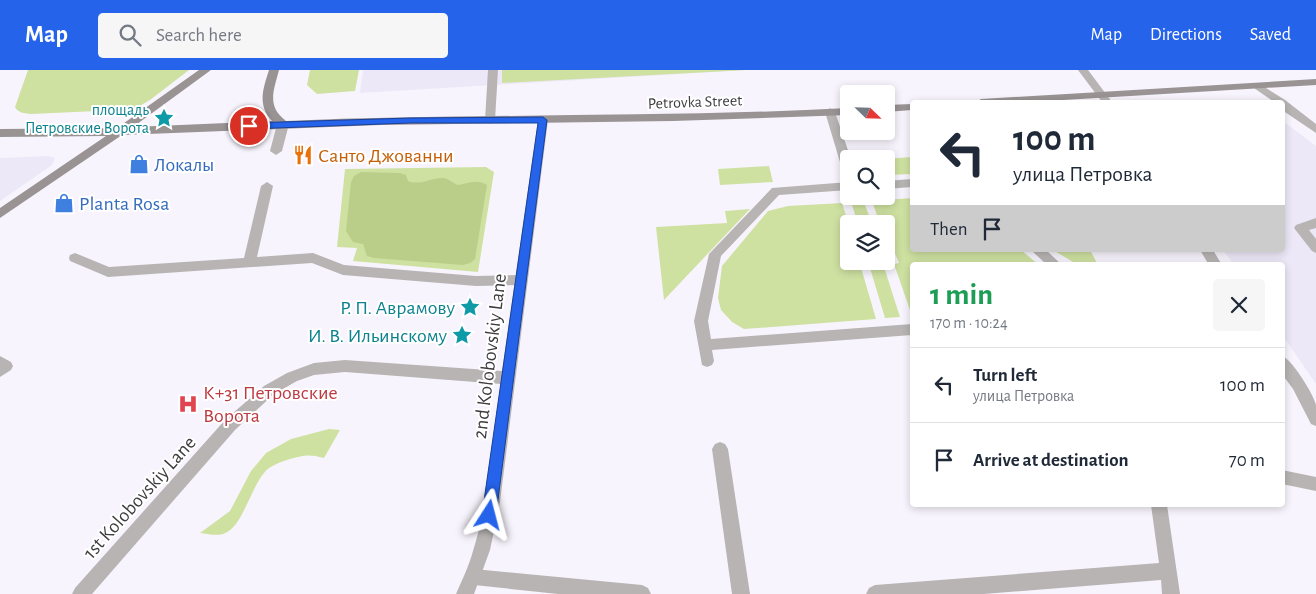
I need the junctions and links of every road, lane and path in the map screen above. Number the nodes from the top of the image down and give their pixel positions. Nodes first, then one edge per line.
1 (206, 70) edge
2 (274, 70) edge
3 (493, 70) edge
4 (1084, 70) edge
5 (1316, 82) edge
6 (1258, 86) junction
7 (1105, 98) edge
8 (1043, 100) edge
9 (1278, 100) edge
10 (1285, 105) edge
11 (910, 107) edge
12 (895, 108) edge
13 (840, 111) edge
14 (830, 112) junction
15 (490, 120) junction
16 (543, 120) junction
17 (283, 124) junction
18 (1316, 129) edge
19 (122, 130) junction
20 (0, 133) edge
21 (276, 150) dead end
22 (842, 150) edge
23 (910, 183) edge
24 (895, 184) edge
25 (267, 186) dead end
26 (840, 187) edge
27 (0, 214) edge
28 (1316, 223) edge
29 (1316, 248) edge
30 (1040, 252) edge
31 (75, 258) dead end
32 (250, 262) junction
33 (1052, 262) edge
34 (520, 280) junction
35 (910, 330) edge
36 (704, 345) junction
37 (707, 361) dead end
38 (0, 362) edge
39 (1285, 366) edge
40 (0, 371) edge
41 (508, 378) junction
42 (1316, 418) edge
43 (720, 449) dead end
44 (1285, 478) edge
45 (1316, 484) edge
46 (1159, 507) edge
47 (1168, 571) junction
48 (474, 577) junction
49 (81, 594) edge
50 (465, 594) edge
51 (642, 594) edge
52 (741, 594) edge
53 (875, 594) edge
54 (1171, 594) edge

1 - 19 main road
2 - 17 main road
3 - 15 street
4 - 7 street
5 - 6 main road
6 - 7 main road
6 - 9 street
7 - 8 main road
10 - 18 street
11 - 12 main road
13 - 14 main road, Petrovka Street
14 - 16 main road, Petrovka Street
14 - 22 street
15 - 16 main road, Petrovka Street
15 - 17 main road, Petrovka Street
16 - 34 street, 2nd Kolobovskiy Lane
17 - 19 main road, Petrovka Street
17 - 21 street
19 - 20 main road
19 - 27 main road
23 - 24 street
25 - 32 street
26 - 36 street
28 - 29 street
30 - 33 street
31 - 32 street
32 - 34 street
34 - 41 street, 2nd Kolobovskiy Lane
35 - 36 street
36 - 37 street
38 - 40 street
39 - 42 street
41 - 48 street, 2nd Kolobovskiy Lane
41 - 49 street, 1st Kolobovskiy Lane
43 - 52 street
44 - 45 street
46 - 47 street
47 - 53 street
47 - 54 street
48 - 50 street, 2nd Kolobovskiy Lane
48 - 51 street

